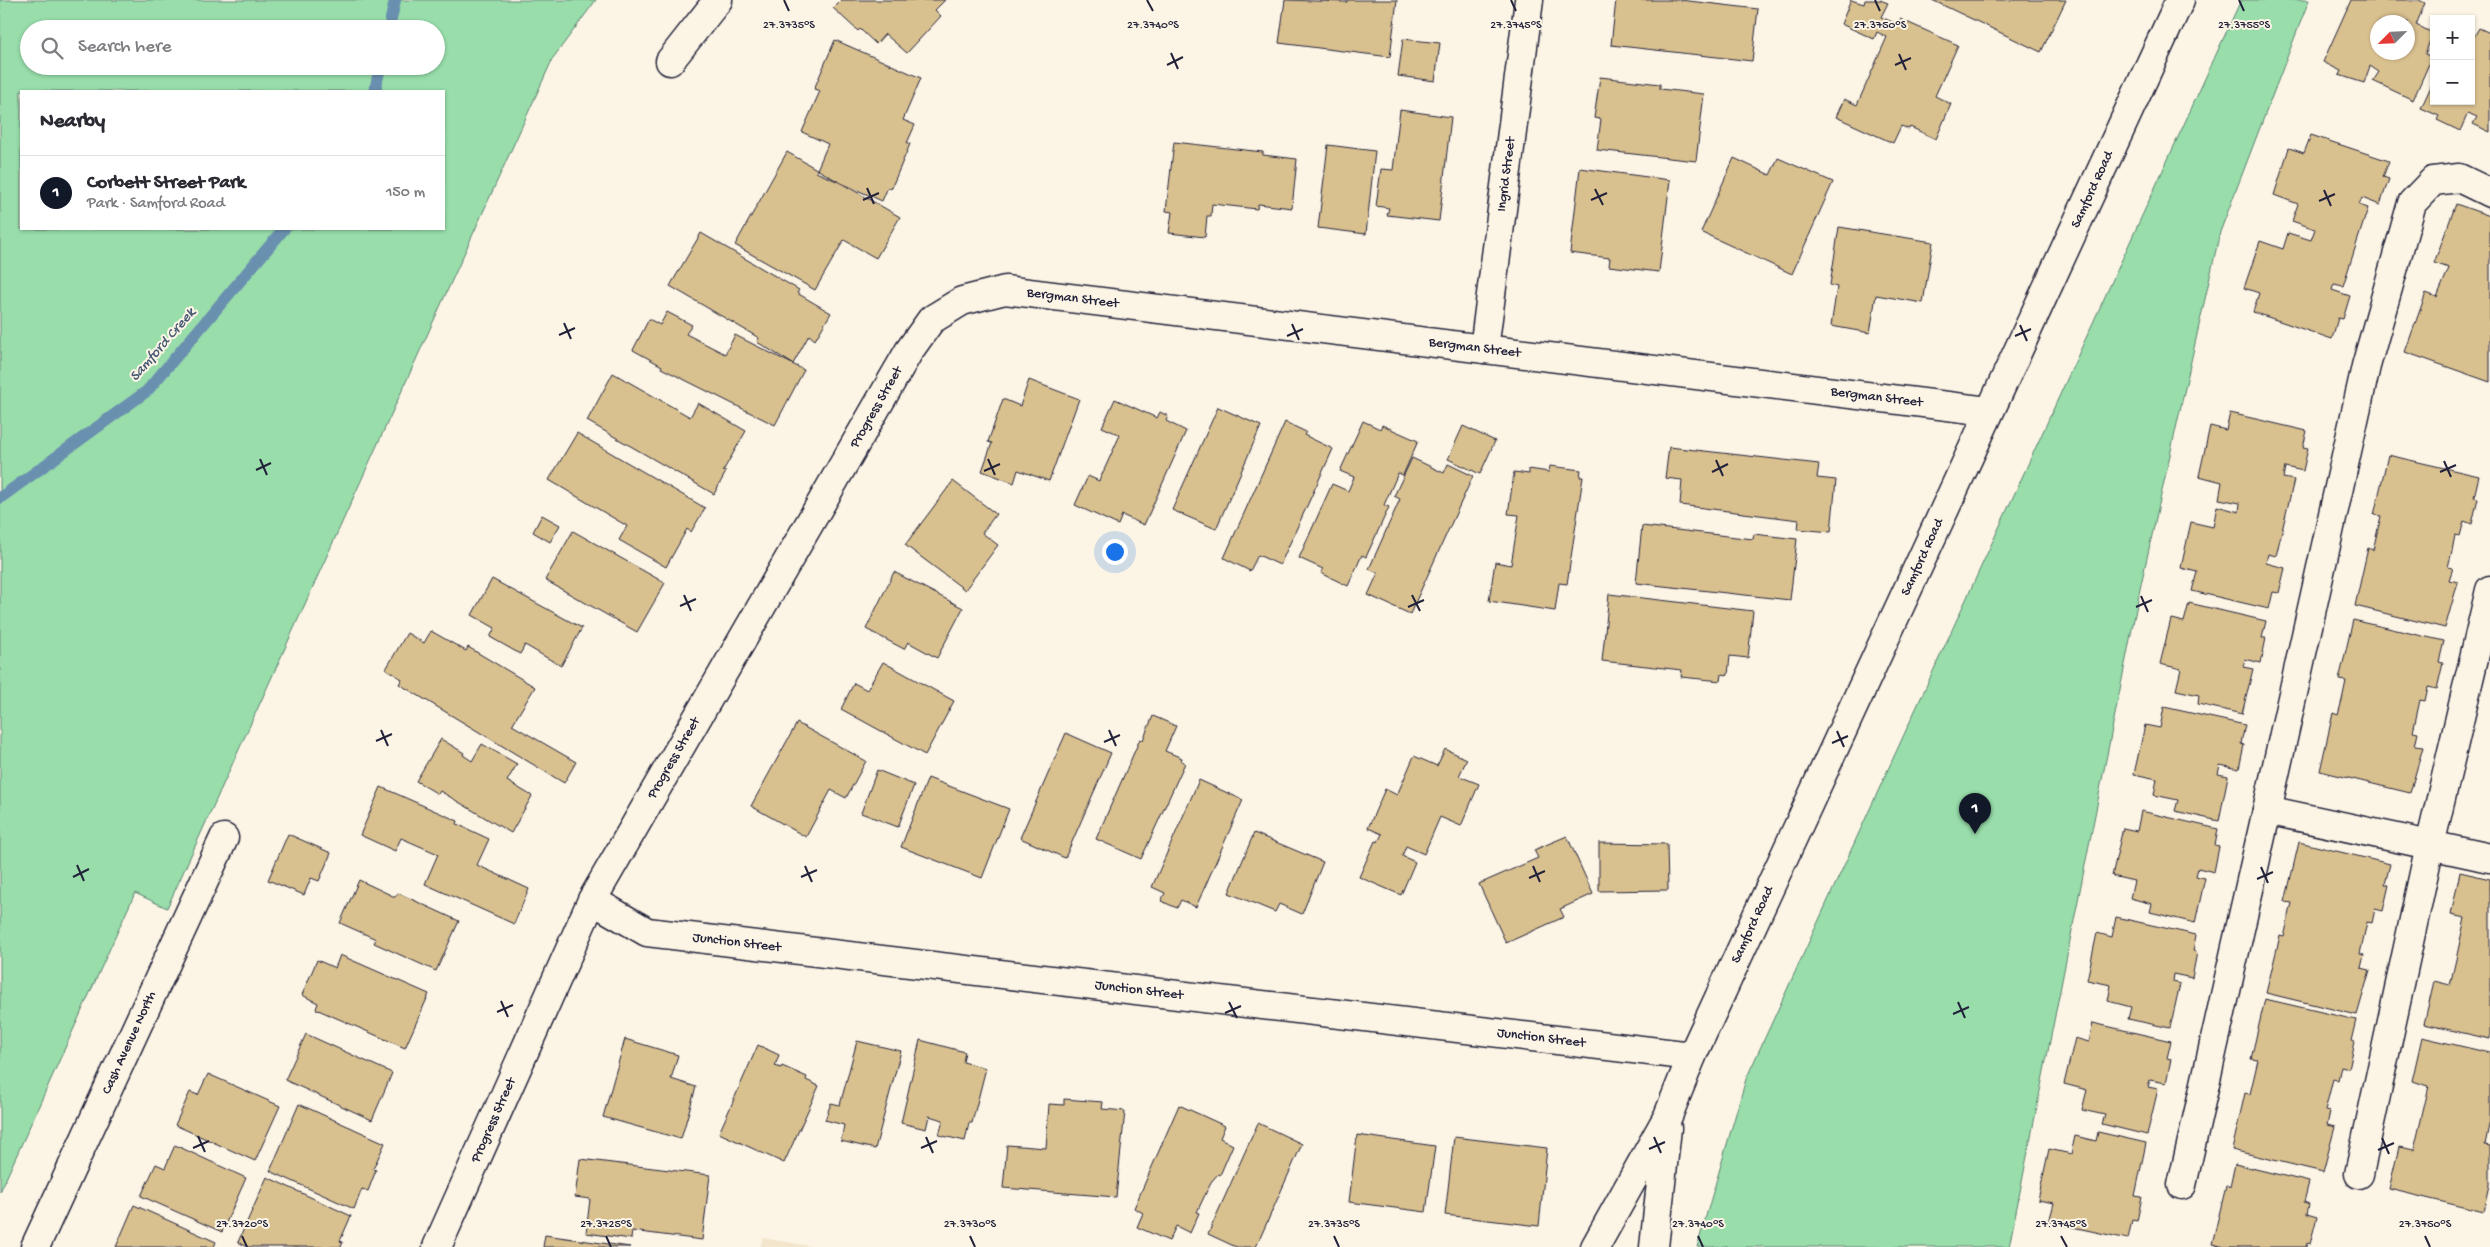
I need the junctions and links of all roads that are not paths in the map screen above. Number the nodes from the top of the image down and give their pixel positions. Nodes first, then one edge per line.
1 (718, 0) edge
2 (1529, 0) edge
3 (2180, 0) edge
4 (670, 61) dead end
5 (2490, 193) edge
6 (962, 301) joint
7 (1484, 349) junction
8 (1988, 411) junction
9 (2490, 590) edge
10 (2267, 810) junction
11 (224, 838) dead end
12 (2430, 845) junction
13 (2490, 858) edge
14 (592, 900) junction
15 (1692, 1056) junction
16 (1668, 1116) junction
17 (2358, 1174) dead end
18 (2182, 1185) dead end
19 (35, 1247) edge
20 (437, 1247) edge
21 (1595, 1247) edge
22 (1654, 1247) edge

1 - 4 street
2 - 7 street, Ingrid Street
3 - 8 street, Samford Road
5 - 10 street
6 - 7 street, Bergman Street
6 - 14 street, Progress Street
7 - 8 street, Bergman Street
8 - 15 street, Samford Road
9 - 12 street
10 - 12 street
10 - 18 street
11 - 19 street, Cash Avenue North
12 - 13 street
12 - 17 street
14 - 15 street, Junction Street
14 - 20 street, Progress Street
15 - 16 street, Samford Road
16 - 21 street, Samford Road
16 - 22 street, Samford Road

